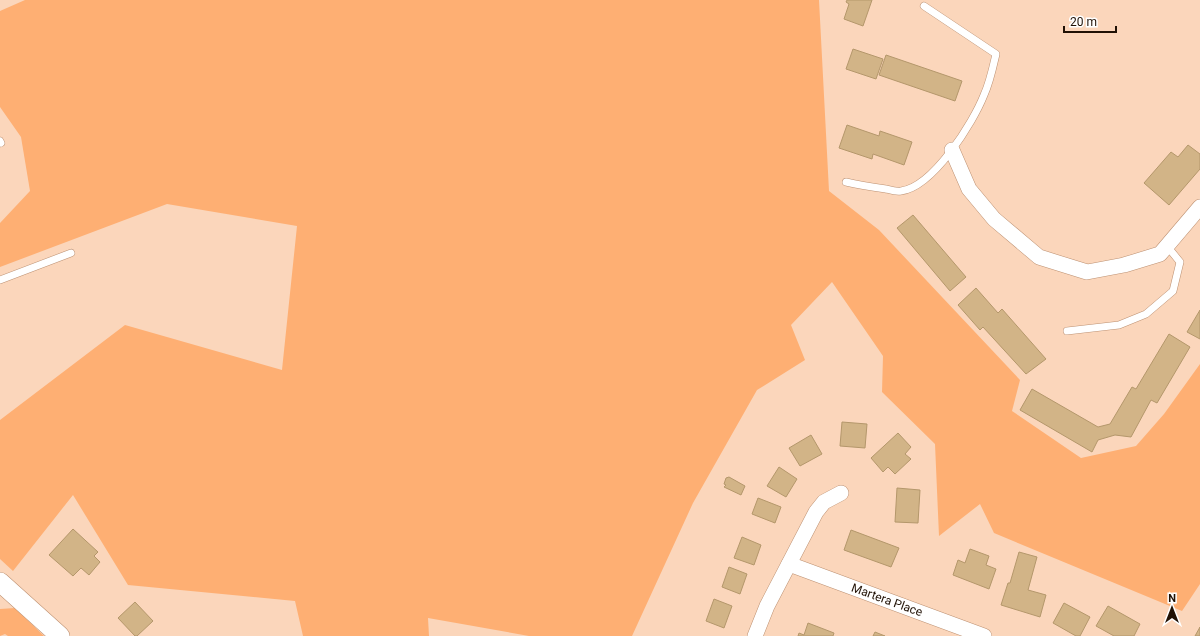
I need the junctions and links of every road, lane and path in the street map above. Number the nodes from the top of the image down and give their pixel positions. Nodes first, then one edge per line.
1 (924, 6) dead end
2 (952, 150) junction
3 (846, 182) dead end
4 (1200, 208) edge
5 (1167, 246) junction
6 (71, 253) dead end
7 (0, 280) edge
8 (1067, 331) dead end
9 (841, 493) dead end
10 (789, 564) junction
11 (0, 582) edge
12 (60, 636) edge
13 (755, 636) edge
14 (984, 636) edge

1 - 2 lane
2 - 3 lane
2 - 5 street
4 - 5 street
5 - 8 lane
6 - 7 lane
9 - 10 street
10 - 13 street
10 - 14 street, Martera Place
11 - 12 street

